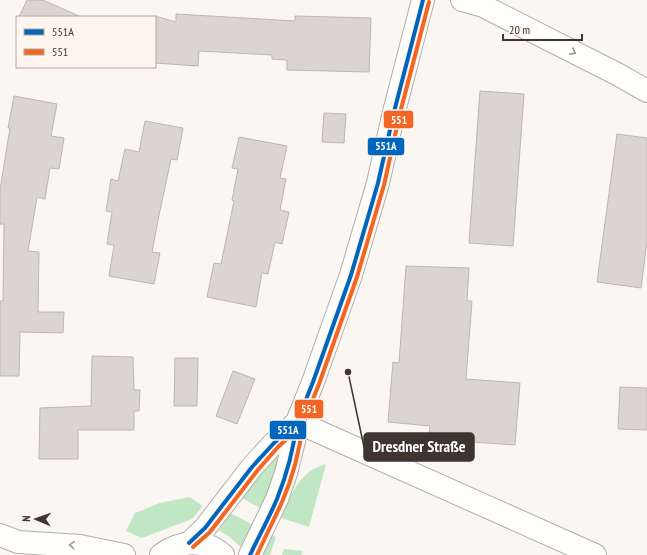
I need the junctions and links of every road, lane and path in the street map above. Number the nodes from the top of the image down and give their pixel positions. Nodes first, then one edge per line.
1 (422, 0) edge
2 (462, 0) edge
3 (647, 91) edge
4 (297, 422) junction
5 (9, 538) edge
6 (189, 543) junction
7 (36, 555) edge
8 (124, 555) edge
9 (160, 555) edge
10 (223, 555) edge
11 (250, 555) edge
12 (595, 555) edge

1 - 4 street
2 -> 3 street
4 - 6 street
4 - 11 street
4 - 12 street
5 - 7 street
8 -> 5 street
6 - 9 street
6 - 10 street

